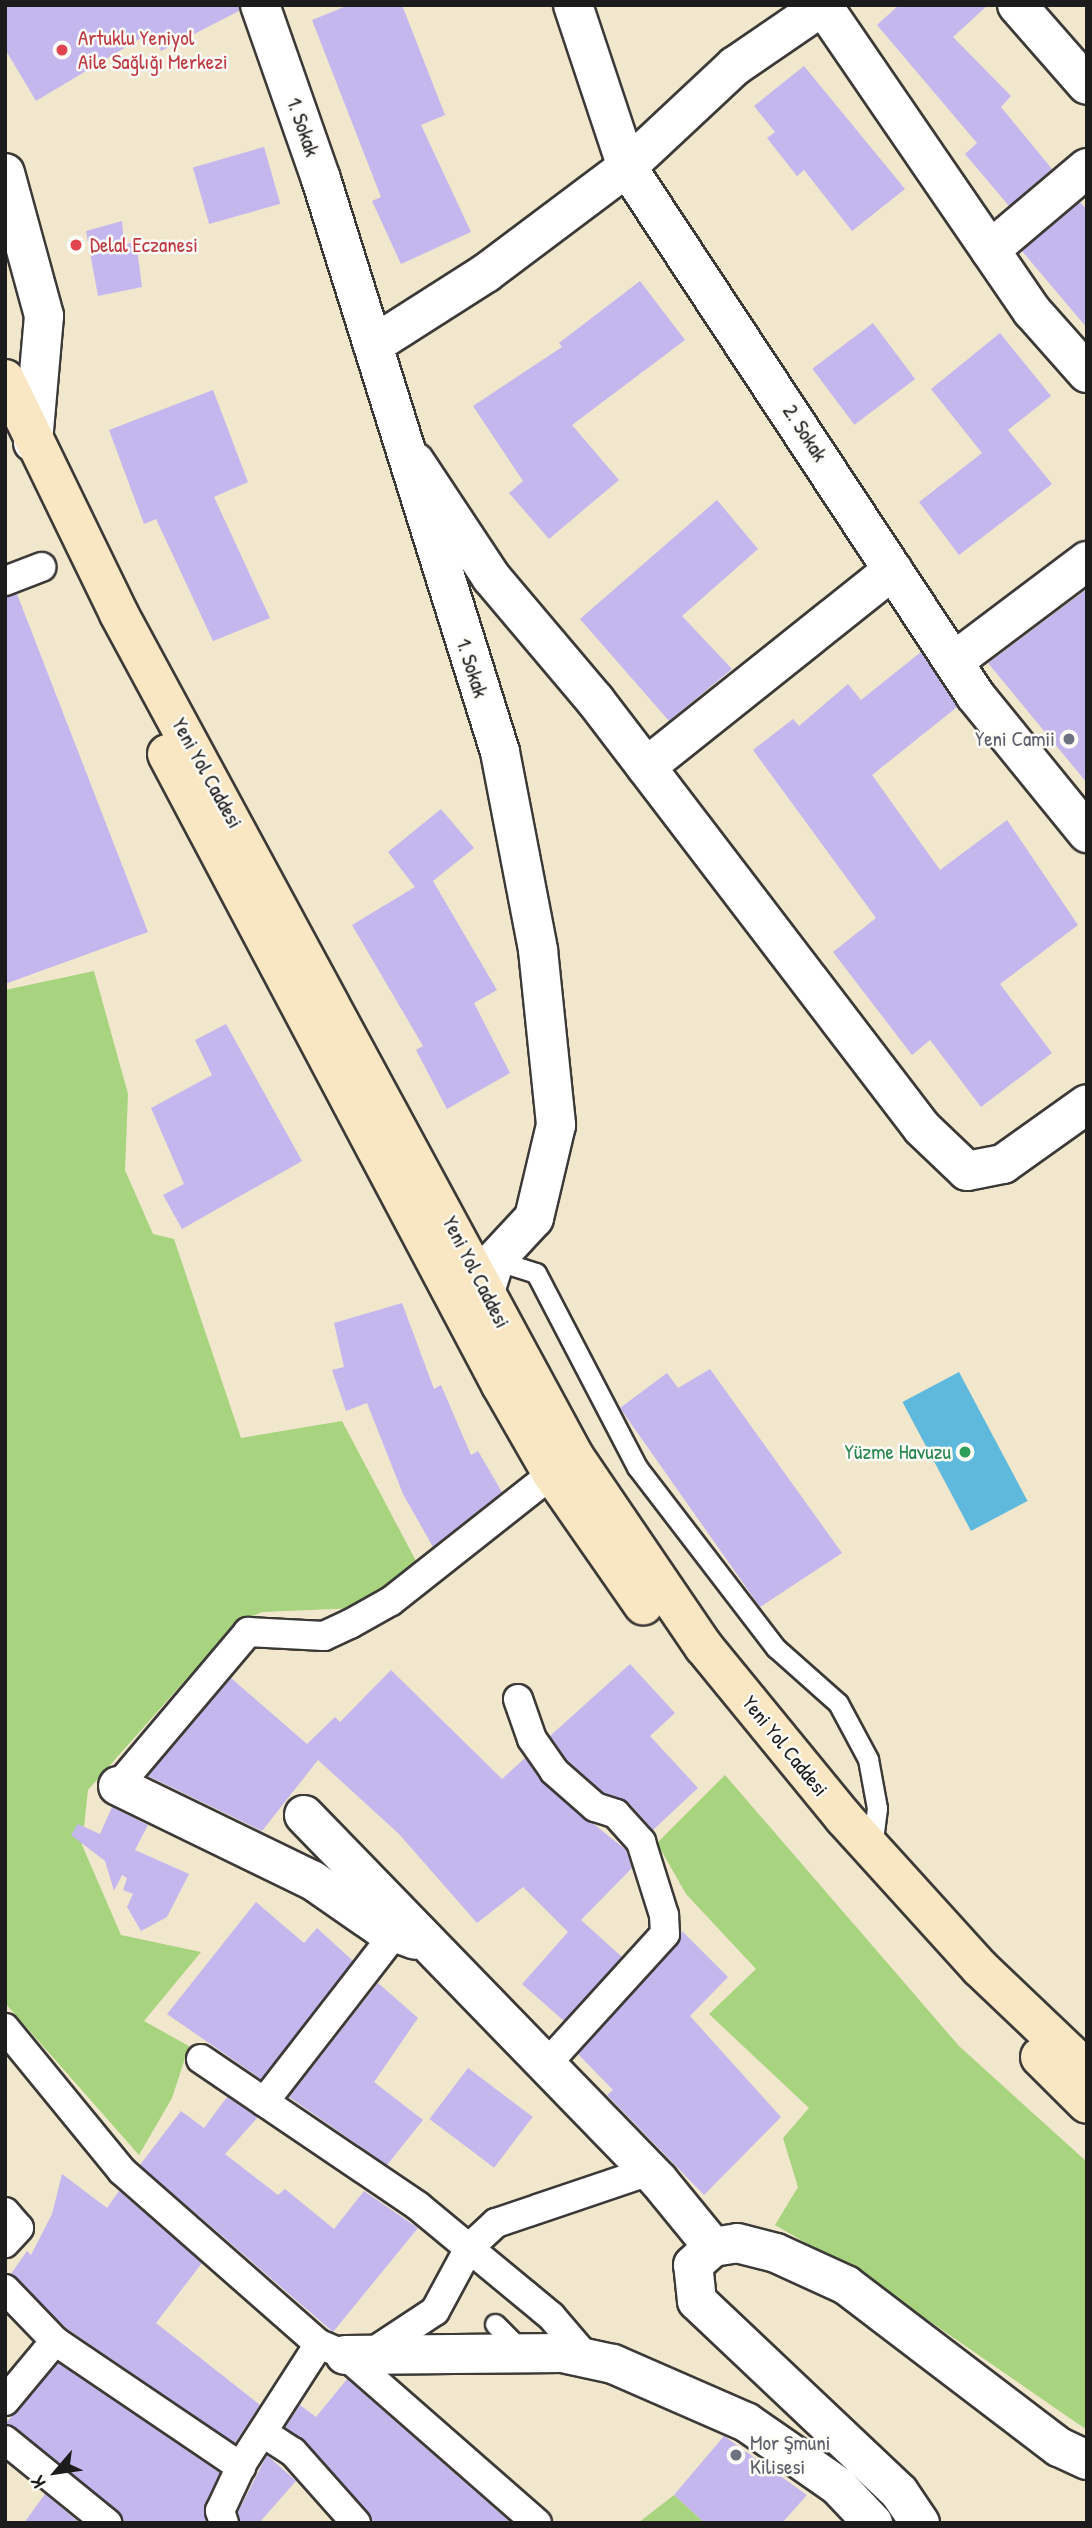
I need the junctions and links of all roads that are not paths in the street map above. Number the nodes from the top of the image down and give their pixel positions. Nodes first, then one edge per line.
1 (260, 5) edge
2 (573, 5) edge
3 (1017, 5) edge
4 (823, 6) edge
5 (1087, 85) edge
6 (627, 167) junction
7 (1087, 168) edge
8 (5, 173) edge
9 (990, 250) junction
10 (373, 345) junction
11 (1087, 373) edge
12 (5, 379) edge
13 (19, 438) edge
14 (404, 446) junction
15 (1087, 561) edge
16 (41, 567) dead end
17 (892, 570) junction
18 (5, 581) edge
19 (957, 659) junction
20 (646, 767) junction
21 (1087, 833) edge
22 (1087, 1104) edge
23 (489, 1273) junction
24 (475, 1333) junction
25 (552, 1474) junction
26 (518, 1699) dead end
27 (118, 1786) joint
28 (304, 1815) dead end
29 (872, 1849) junction
30 (412, 1939) junction
31 (5, 2028) edge
32 (201, 2059) dead end
33 (544, 2067) junction
34 (1087, 2070) edge
35 (264, 2102) junction
36 (1087, 2104) edge
37 (650, 2171) junction
38 (5, 2213) edge
39 (5, 2243) edge
40 (713, 2247) junction
41 (469, 2249) junction
42 (5, 2289) edge
43 (495, 2324) dead end
44 (55, 2341) junction
45 (344, 2351) junction
46 (524, 2354) junction
47 (587, 2358) junction
48 (5, 2401) edge
49 (265, 2434) junction
50 (5, 2440) edge
51 (1087, 2460) edge
52 (241, 2467) junction
53 (107, 2523) edge
54 (224, 2523) edge
55 (356, 2523) edge
56 (537, 2523) edge
57 (873, 2523) edge
58 (920, 2523) edge

1 - 10 street, 1. Sokak
2 - 6 street, 2. Sokak
3 - 5 street
4 - 6 street
4 - 9 street
6 - 10 street
6 - 17 street, 2. Sokak
7 - 9 street
8 - 13 street
9 - 11 street
10 - 14 street, 1. Sokak
12 - 13 main road, Yeni Yol Caddesi
13 - 23 main road, Yeni Yol Caddesi
13 - 24 main road, Yeni Yol Caddesi
14 - 20 street
14 - 23 street, 1. Sokak
15 - 19 street
16 - 18 street
17 - 19 street, 2. Sokak
17 - 20 street
19 - 21 street, 2. Sokak
20 - 22 street
23 - 24 street
23 - 29 main road, Yeni Yol Caddesi
23 - 29 lane
24 - 25 main road, Yeni Yol Caddesi
25 - 27 street
25 - 36 main road, Yeni Yol Caddesi
26 - 33 street
27 - 30 street
28 - 30 street
29 - 34 main road, Yeni Yol Caddesi
30 - 33 street
30 - 35 street
31 - 45 street
32 - 35 street
33 - 37 street
35 - 41 street
37 - 40 street
37 - 41 street
38 - 39 street
40 - 51 street
40 - 58 street
41 - 45 street
41 - 47 street
42 - 44 street
43 - 46 lane
44 - 48 street
44 - 52 street
45 - 46 street
45 - 49 street
45 - 56 street
46 - 47 street
47 - 57 street
49 - 52 street
49 - 55 street
50 - 53 street
52 - 54 street

